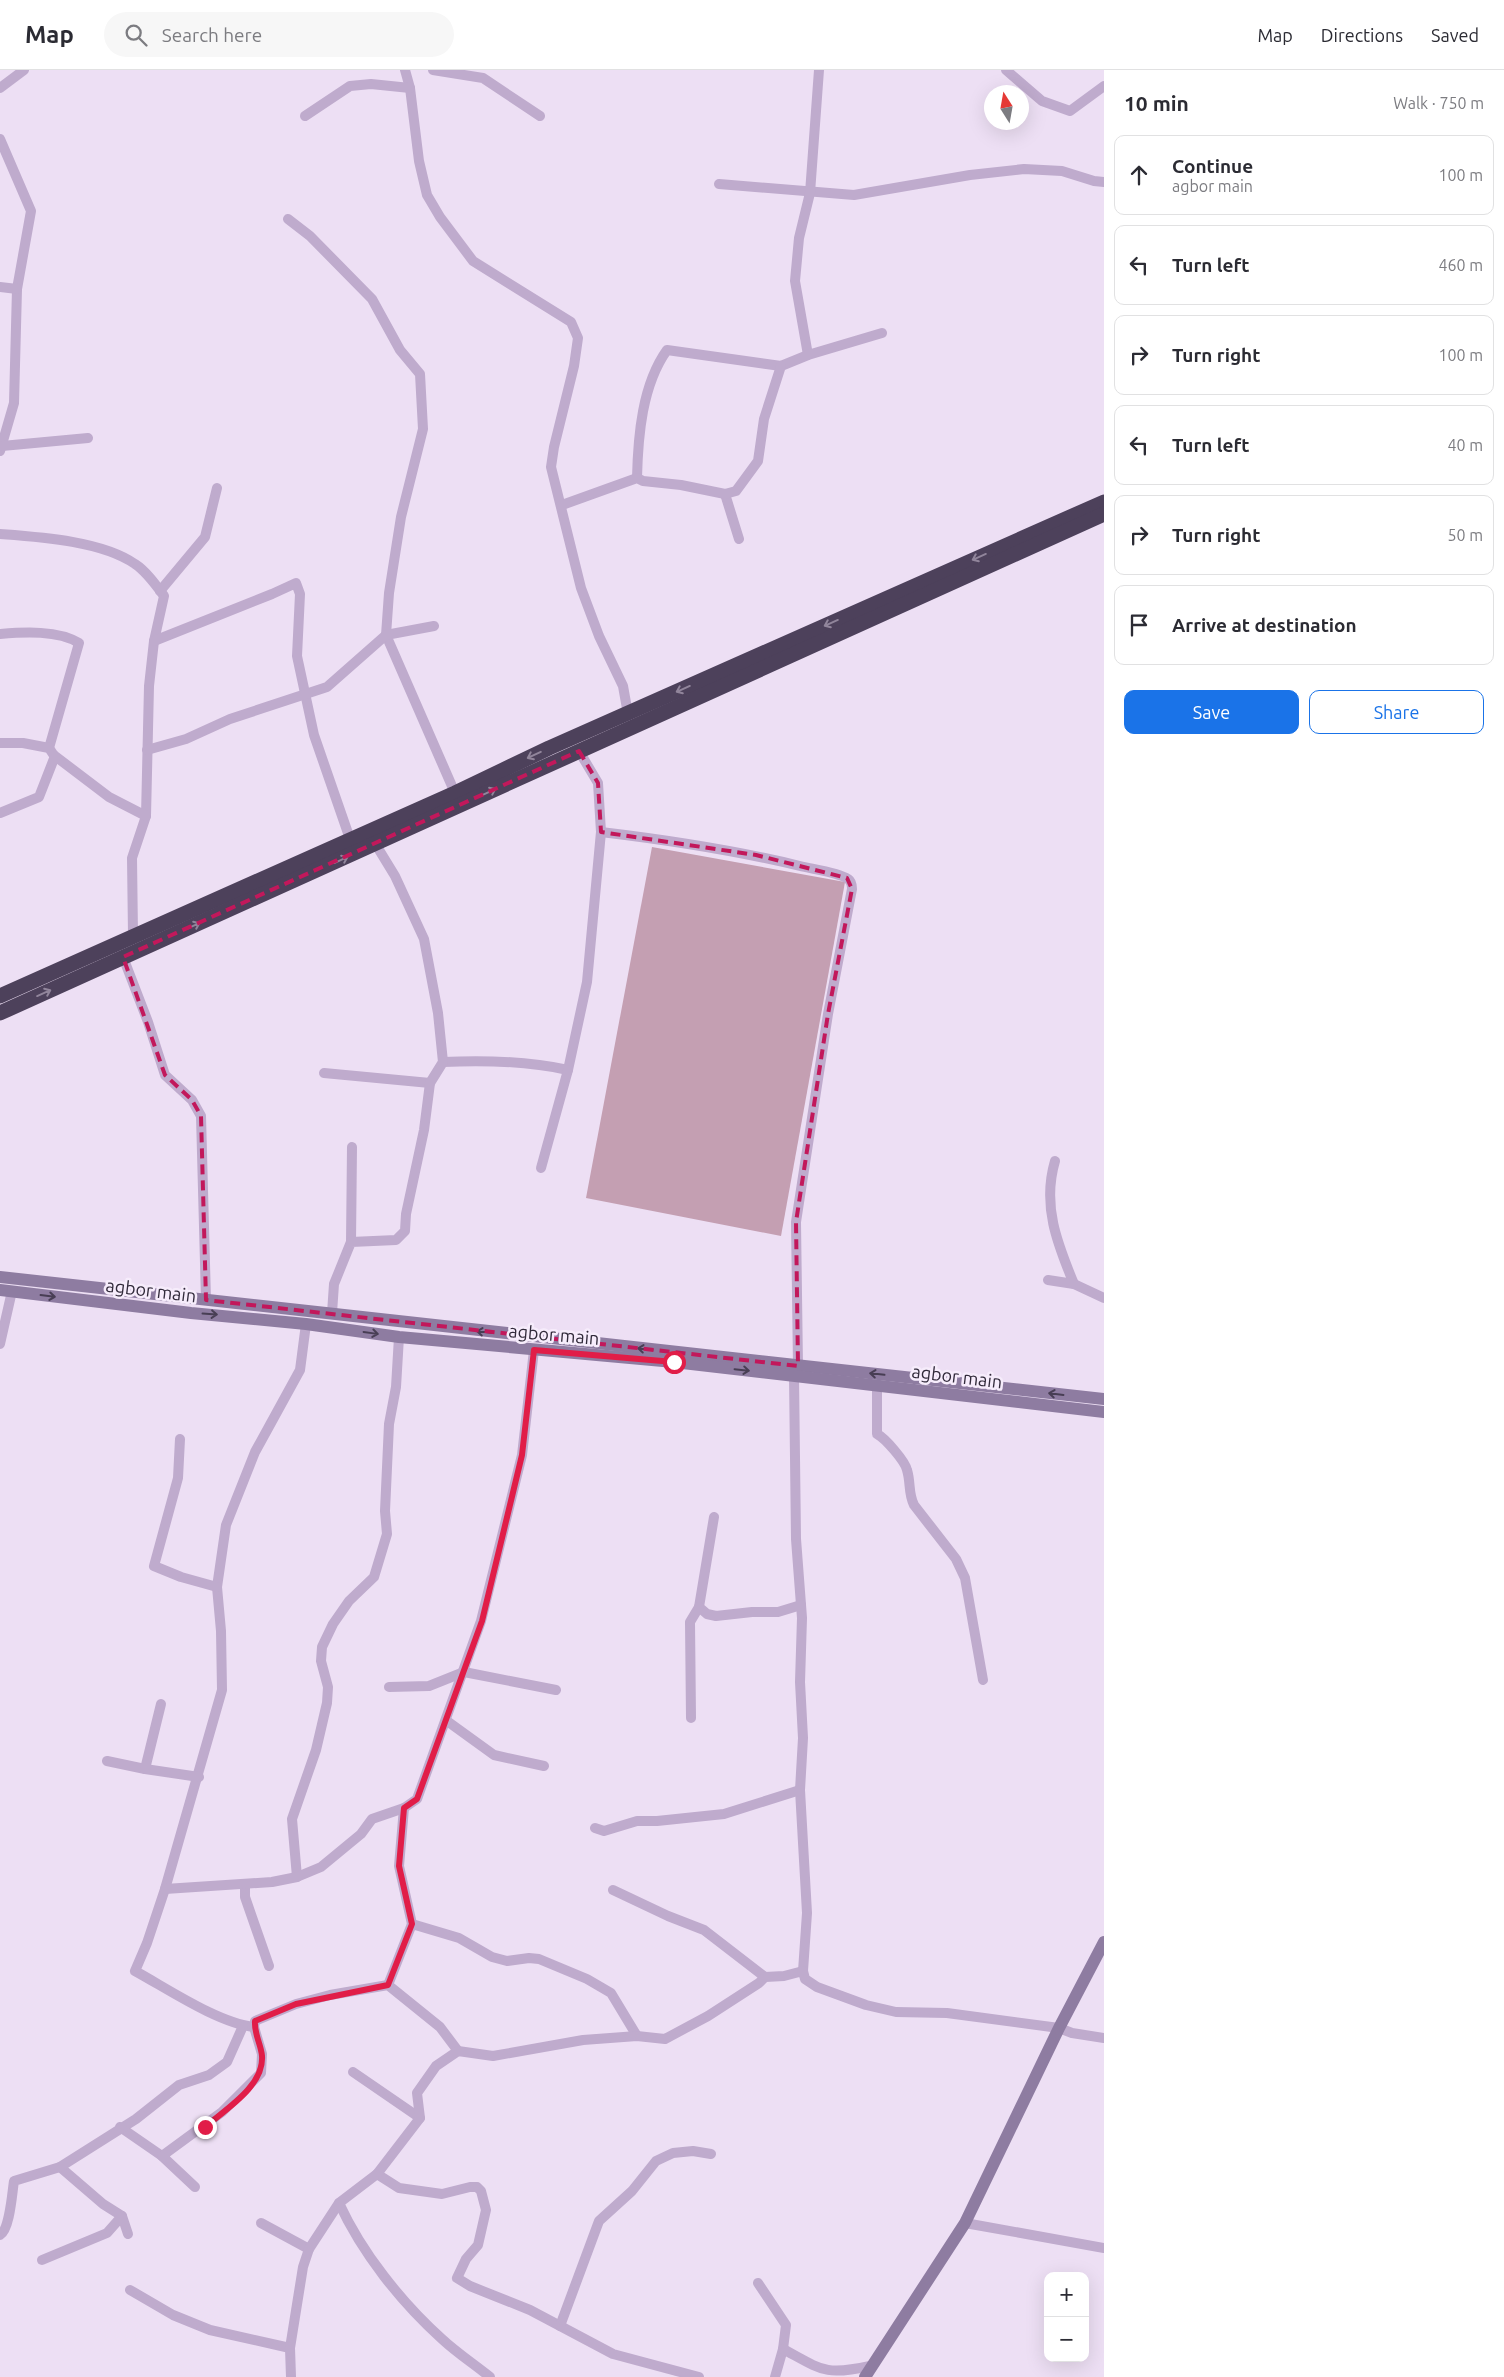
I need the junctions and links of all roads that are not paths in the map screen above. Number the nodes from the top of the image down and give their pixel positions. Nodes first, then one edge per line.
1 (24, 70) edge
2 (405, 70) edge
3 (433, 70) edge
4 (819, 70) edge
5 (1006, 70) edge
6 (1104, 86) edge
7 (0, 88) edge
8 (410, 88) junction
9 (305, 116) dead end
10 (540, 116) dead end
11 (0, 139) edge
12 (1104, 182) edge
13 (719, 184) dead end
14 (810, 193) junction
15 (288, 220) dead end
16 (0, 287) edge
17 (17, 289) junction
18 (882, 333) dead end
19 (808, 355) junction
20 (781, 366) junction
21 (88, 438) dead end
22 (1, 448) edge
23 (637, 478) junction
24 (217, 488) dead end
25 (725, 494) junction
26 (1104, 502) edge
27 (562, 505) junction
28 (1104, 514) edge
29 (0, 534) edge
30 (739, 539) dead end
31 (160, 591) junction
32 (434, 626) dead end
33 (0, 634) edge
34 (386, 635) junction
35 (154, 641) junction
36 (306, 693) junction
37 (628, 714) junction
38 (0, 744) edge
39 (147, 750) junction
40 (579, 751) junction
41 (52, 752) junction
42 (455, 793) junction
43 (0, 813) edge
44 (146, 816) junction
45 (369, 831) junction
46 (601, 832) junction
47 (350, 839) junction
48 (376, 844) junction
49 (133, 935) junction
50 (123, 957) junction
51 (0, 996) edge
52 (0, 1013) edge
53 (443, 1062) junction
54 (568, 1070) junction
55 (324, 1073) dead end
56 (430, 1083) junction
57 (352, 1147) dead end
58 (1055, 1161) dead end
59 (541, 1168) dead end
60 (351, 1242) junction
61 (0, 1277) edge
62 (1048, 1280) dead end
63 (1074, 1284) junction
64 (6, 1290) edge
65 (1104, 1298) edge
66 (206, 1300) junction
67 (332, 1312) junction
68 (306, 1324) junction
69 (399, 1337) junction
70 (0, 1344) edge
71 (534, 1350) junction
72 (796, 1371) junction
73 (877, 1385) junction
74 (1104, 1400) edge
75 (1104, 1412) edge
76 (180, 1439) dead end
77 (714, 1517) dead end
78 (217, 1587) junction
79 (801, 1605) junction
80 (699, 1608) junction
81 (464, 1672) junction
82 (983, 1680) dead end
83 (389, 1687) dead end
84 (556, 1690) dead end
85 (160, 1704) dead end
86 (691, 1718) dead end
87 (447, 1721) junction
88 (107, 1761) dead end
89 (544, 1766) dead end
90 (145, 1769) junction
91 (199, 1776) junction
92 (800, 1790) junction
93 (404, 1808) junction
94 (594, 1828) dead end
95 (297, 1877) junction
96 (245, 1884) junction
97 (165, 1889) junction
98 (613, 1890) dead end
99 (412, 1924) junction
100 (1104, 1942) edge
101 (269, 1966) dead end
102 (803, 1971) junction
103 (765, 1977) junction
104 (388, 1985) junction
105 (243, 2026) junction
106 (254, 2028) junction
107 (1059, 2028) junction
108 (636, 2036) junction
109 (1104, 2038) edge
110 (458, 2051) junction
111 (353, 2072) dead end
112 (420, 2118) junction
113 (120, 2127) junction
114 (711, 2154) dead end
115 (162, 2156) junction
116 (60, 2167) junction
117 (377, 2174) junction
118 (195, 2187) dead end
119 (339, 2203) junction
120 (122, 2216) junction
121 (261, 2223) dead end
122 (965, 2223) junction
123 (0, 2234) edge
124 (128, 2234) dead end
125 (309, 2248) junction
126 (1104, 2248) edge
127 (42, 2260) dead end
128 (758, 2283) dead end
129 (130, 2290) dead end
130 (560, 2326) junction
131 (290, 2348) junction
132 (783, 2349) junction
133 (868, 2372) edge
134 (291, 2377) edge
135 (490, 2377) edge
136 (698, 2377) edge
137 (775, 2377) edge

1 - 7 street
2 - 8 street
3 - 10 street
4 - 14 street
5 - 6 street
8 - 9 street
8 - 27 street
11 - 17 street
12 - 14 street
13 - 14 street
14 - 19 street
15 - 34 street
16 - 17 street
17 - 22 street
18 - 19 street
19 - 20 street
20 - 23 street
20 - 25 street
21 - 22 street
23 - 25 street
23 - 27 street
24 - 31 street
25 - 30 street
26 -> 37 highway
27 - 37 street
28 - 40 highway
29 - 31 street
31 - 35 street
32 - 34 street
33 - 41 street
34 - 36 street
34 - 42 street
35 - 36 street
35 - 39 street
36 - 39 street
36 - 47 street
37 -> 42 highway
38 - 41 street
39 - 44 street
40 - 46 street
48 -> 40 highway
41 - 43 street
41 - 44 street
42 - 45 highway
44 - 49 street
45 - 47 highway
45 - 48 street
46 - 54 street
46 - 72 street
47 - 49 highway
50 -> 48 highway
48 - 53 street
49 - 51 highway
52 -> 50 highway
50 - 66 street
53 - 54 street
53 - 56 street
54 - 59 street
55 - 56 street
56 - 60 street
57 - 60 street
58 - 63 street
60 - 67 street
61 - 66 main road, agbor main
62 - 63 street
63 - 65 street
64 -> 68 main road, agbor main
64 - 70 street
66 - 67 main road, agbor main
72 -> 67 main road, agbor main
68 -> 69 main road, agbor main
68 - 78 street
69 - 71 main road, agbor main
69 - 95 street
71 -> 72 main road, agbor main
71 - 81 street
72 - 73 main road, agbor main
74 -> 72 main road, agbor main
72 - 79 street
73 - 75 main road, agbor main
73 - 82 street
76 - 78 street
77 - 80 street
78 - 91 street
79 - 80 street
79 - 92 street
80 - 86 street
81 - 83 street
81 - 84 street
81 - 87 street
85 - 90 street
87 - 89 street
87 - 93 street
88 - 90 street
90 - 91 street
91 - 97 street
92 - 94 street
92 - 102 street
93 - 95 street
93 - 99 street
95 - 96 street
96 - 97 street
96 - 101 street
97 - 105 street
98 - 103 street
99 - 104 street
99 - 108 street
100 - 107 main road
102 - 103 street
102 - 107 street
103 - 108 street
104 - 106 street
104 - 110 street
105 - 106 street
105 - 113 street
106 - 115 street
107 - 109 street
107 - 122 main road
108 - 110 street
110 - 112 street
111 - 112 street
112 - 117 street
113 - 115 street
113 - 116 street
114 - 130 street
115 - 118 street
116 - 120 street
116 - 123 street
117 - 119 street
117 - 130 street
119 - 125 street
119 - 135 street
120 - 124 street
120 - 127 street
121 - 125 street
122 - 126 street
122 - 133 main road
125 - 131 street
128 - 132 street
129 - 131 street
130 - 136 street
131 - 134 street
132 - 133 street
132 - 137 street

